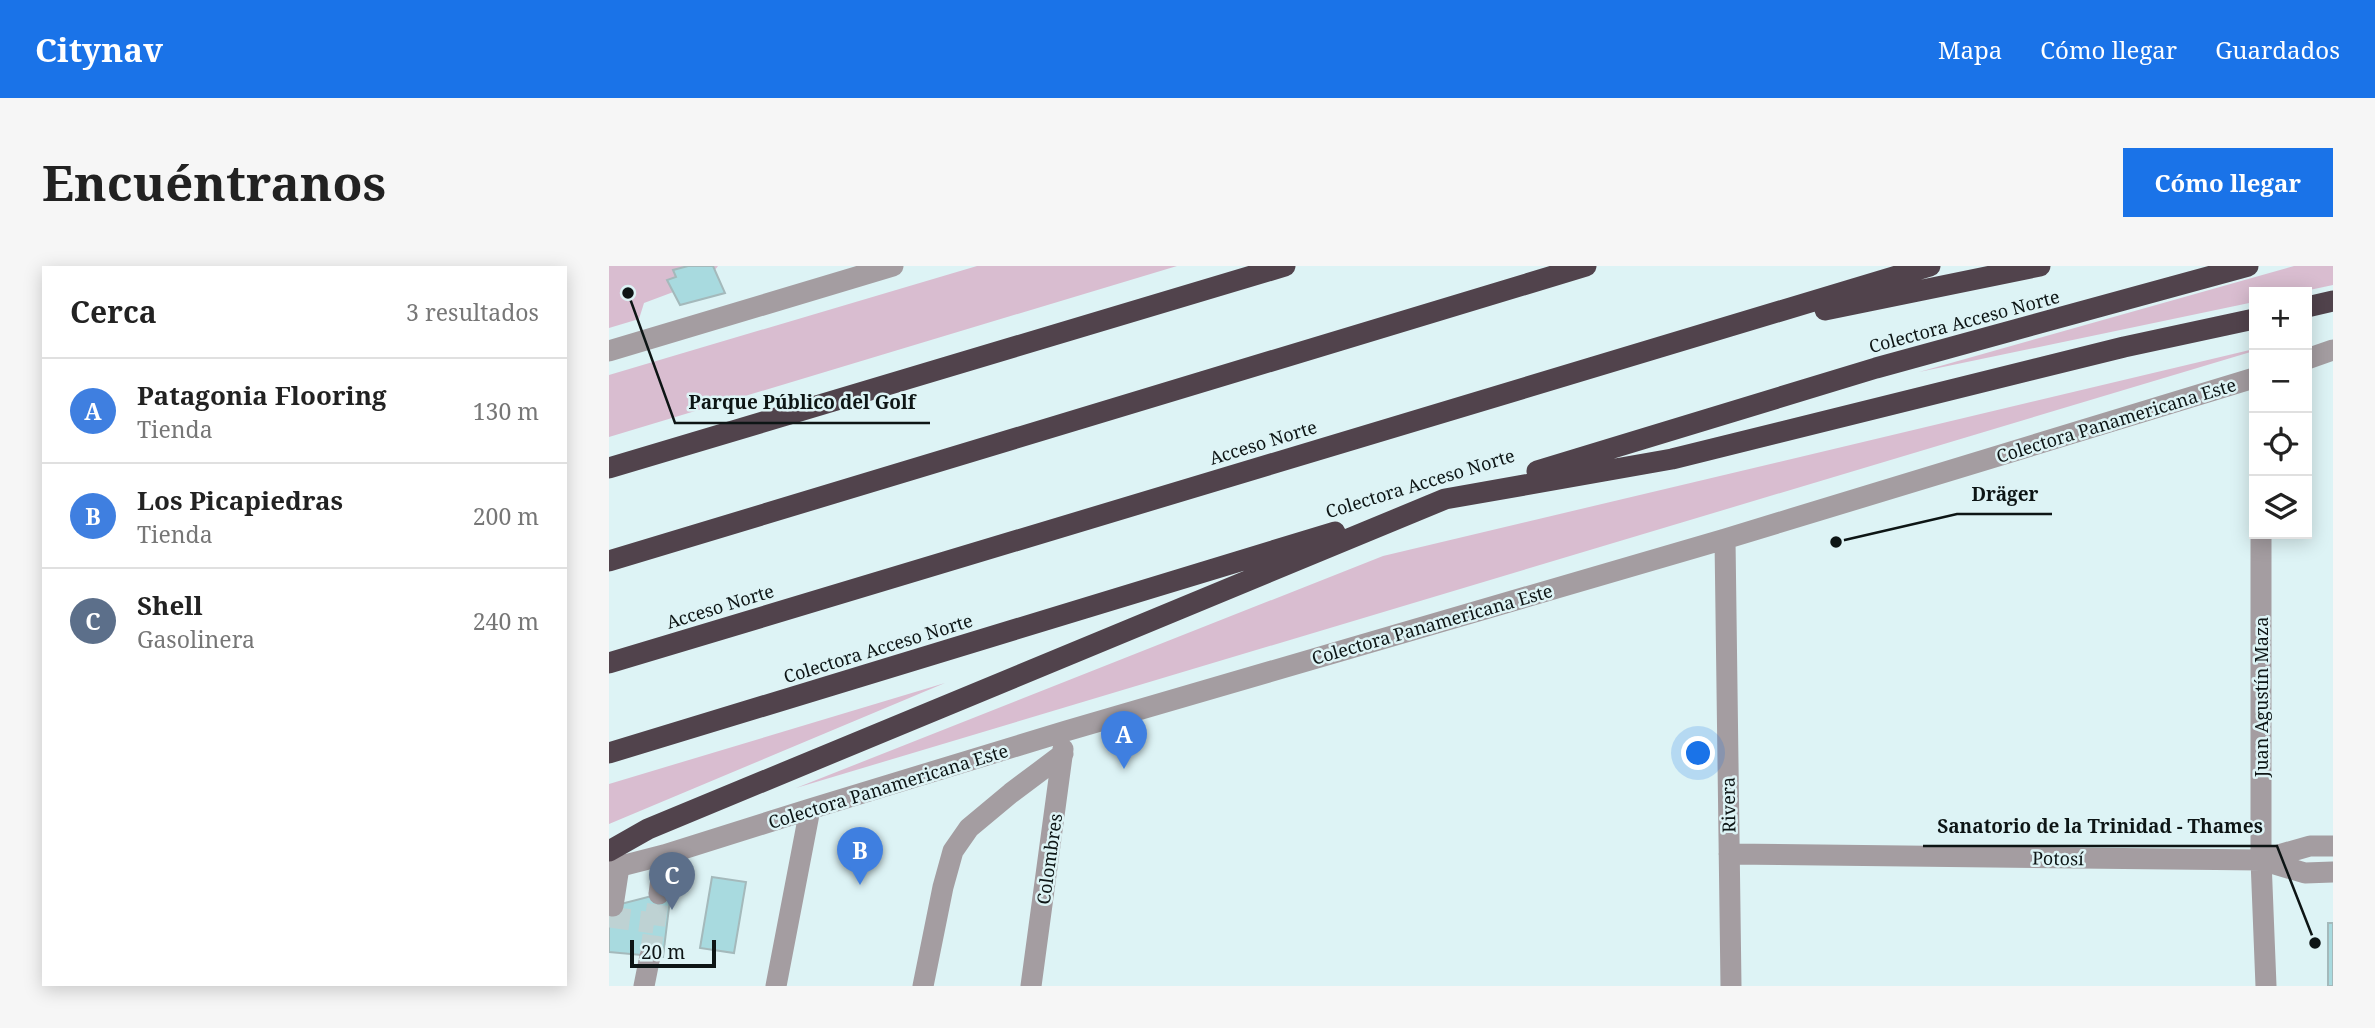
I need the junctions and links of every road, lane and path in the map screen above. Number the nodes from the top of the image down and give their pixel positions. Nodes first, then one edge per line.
1 (893, 266) edge
2 (1285, 266) edge
3 (1586, 266) edge
4 (1930, 266) edge
5 (2041, 266) edge
6 (2248, 266) edge
7 (2333, 301) edge
8 (2312, 306) edge
9 (2249, 320) edge
10 (1689, 338) junction
11 (2333, 350) edge
12 (609, 351) edge
13 (2312, 357) edge
14 (2249, 380) edge
15 (609, 468) edge
16 (1445, 499) junction
17 (1725, 539) junction
18 (2261, 539) edge
19 (609, 561) edge
20 (609, 663) edge
21 (1066, 732) junction
22 (609, 753) edge
23 (1063, 754) junction
24 (810, 809) junction
25 (2333, 846) edge
26 (1729, 854) junction
27 (664, 855) junction
28 (2261, 860) junction
29 (612, 863) edge
30 (2333, 872) edge
31 (659, 894) tunnel mouth
32 (613, 906) dead end
33 (650, 956) tunnel mouth
34 (644, 986) edge
35 (776, 986) edge
36 (923, 986) edge
37 (1031, 986) edge
38 (1731, 986) edge
39 (2266, 986) edge

1 - 12 street
2 - 15 highway
3 - 19 highway
4 - 10 highway, Acceso Norte
5 - 10 highway
6 - 16 highway, Colectora Acceso Norte
7 - 8 highway
9 - 16 highway
10 - 20 highway, Acceso Norte
11 - 13 street
14 - 17 street, Colectora Panamericana Este
16 - 22 highway, Colectora Acceso Norte
16 - 29 highway
17 - 21 street, Colectora Panamericana Este
17 - 26 street, Rivera
18 - 28 street, Juan Agustín Maza
21 - 23 street, Colombres
21 - 24 street, Colectora Panamericana Este
23 - 36 street
23 - 37 street, Colombres
24 - 27 street, Colectora Panamericana Este
24 - 35 street
25 - 28 street, Potosí
26 - 28 street, Potosí
26 - 38 street, Rivera
27 - 29 street, Colectora Panamericana Este
27 - 31 street
28 - 30 street, Potosí
28 - 39 street, Juan Agustín Maza
29 - 32 street
33 - 34 street

